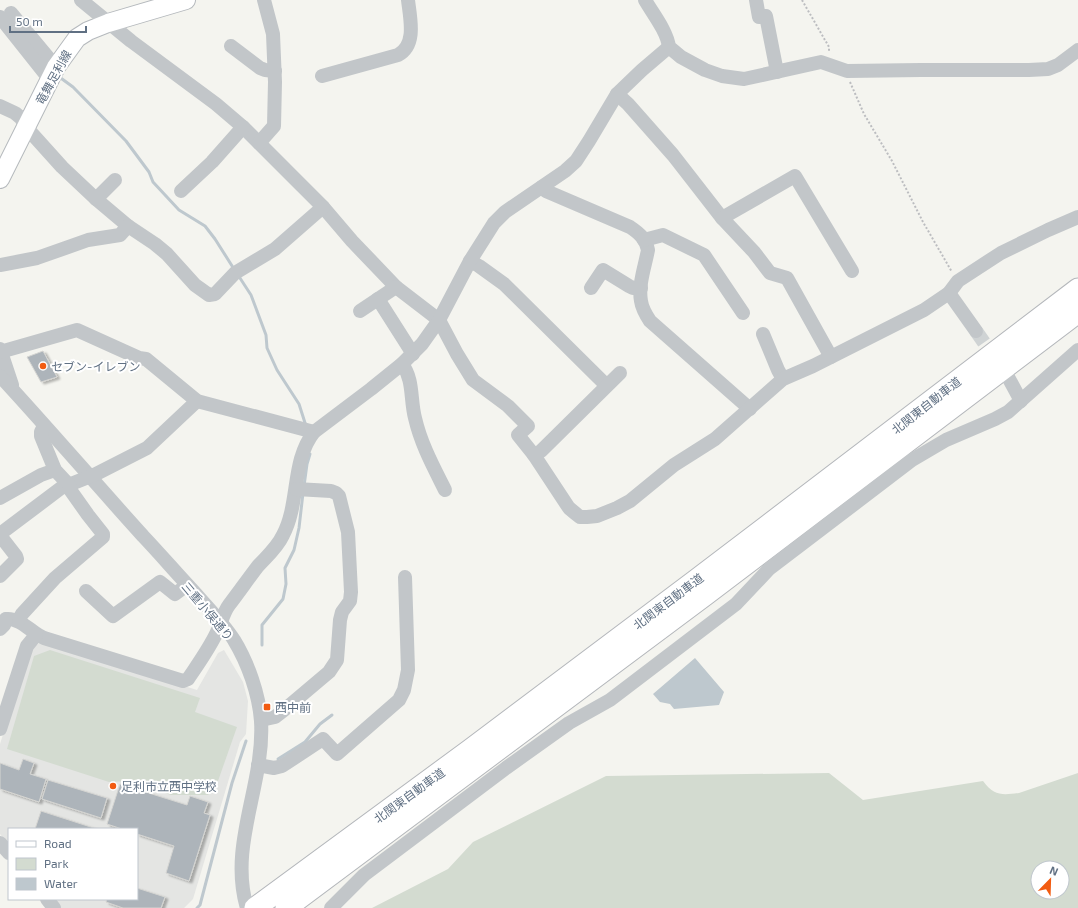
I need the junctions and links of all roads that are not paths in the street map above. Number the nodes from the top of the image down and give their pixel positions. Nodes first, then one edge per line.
1 (81, 0) edge
2 (264, 0) edge
3 (408, 0) edge
4 (645, 0) edge
5 (756, 0) edge
6 (176, 2) edge
7 (5, 15) edge
8 (108, 23) junction
9 (231, 46) dead end
10 (669, 47) junction
11 (1078, 50) edge
12 (275, 71) junction
13 (777, 72) junction
14 (53, 73) junction
15 (322, 76) dead end
16 (617, 94) junction
17 (0, 106) edge
18 (26, 127) junction
19 (243, 127) junction
20 (259, 144) junction
21 (0, 179) edge
22 (115, 180) dead end
23 (542, 187) junction
24 (181, 191) dead end
25 (96, 199) junction
26 (323, 207) junction
27 (1078, 217) edge
28 (722, 218) junction
29 (128, 226) junction
30 (644, 240) junction
31 (470, 261) junction
32 (0, 265) edge
33 (852, 271) dead end
34 (396, 287) junction
35 (591, 288) dead end
36 (641, 288) junction
37 (1078, 289) edge
38 (949, 293) junction
39 (378, 299) junction
40 (360, 311) dead end
41 (1078, 312) edge
42 (743, 313) dead end
43 (439, 320) junction
44 (976, 331) tunnel mouth
45 (763, 334) dead end
46 (1078, 350) edge
47 (0, 351) edge
48 (413, 354) junction
49 (831, 357) junction
50 (402, 364) junction
51 (620, 373) dead end
52 (0, 376) edge
53 (1008, 378) dead end
54 (783, 379) junction
55 (606, 385) junction
56 (13, 390) junction
57 (197, 401) junction
58 (1021, 401) junction
59 (750, 409) junction
60 (44, 426) junction
61 (314, 432) junction
62 (534, 455) junction
63 (55, 470) junction
64 (88, 476) junction
65 (69, 485) junction
66 (296, 489) junction
67 (445, 490) dead end
68 (0, 498) edge
69 (0, 576) edge
70 (405, 578) dead end
71 (187, 585) junction
72 (86, 591) dead end
73 (6, 620) edge
74 (221, 622) junction
75 (36, 634) junction
76 (261, 720) junction
77 (0, 729) edge
78 (258, 765) junction
79 (0, 843) edge
80 (8, 852) edge
81 (48, 900) edge
82 (256, 906) edge
83 (54, 908) edge
84 (286, 908) edge
85 (331, 908) edge

1 - 8 street
2 - 12 street
3 - 15 street
4 - 10 street
5 - 13 street
6 - 8 main road, 竜舞足利線
7 - 14 street
8 - 14 main road, 竜舞足利線
8 - 19 street
9 - 12 street
10 - 13 street
10 - 16 street
11 - 13 street
12 - 20 street
14 - 18 main road, 竜舞足利線
16 - 23 street
16 - 28 street
17 - 18 street
18 - 21 main road, 竜舞足利線
18 - 25 street
19 - 20 street
19 - 24 street
20 - 26 street
22 - 25 street
23 - 30 street
23 - 31 street
25 - 29 street
26 - 29 street
26 - 34 street
27 - 38 street
28 - 33 street
28 - 49 street
29 - 32 street
30 - 36 street
30 - 42 street
31 - 43 street
31 - 55 street
34 - 39 street
34 - 43 street
35 - 36 street
36 - 59 street
37 - 82 highway, 北関東自動車道
38 - 44 street
38 - 49 street
39 - 40 street
39 - 48 street
41 - 84 highway, 北関東自動車道
43 - 48 street
43 - 62 street
45 - 54 street
46 - 58 street
47 - 56 street
47 - 57 street
48 - 50 street
49 - 54 street
50 - 61 street
50 - 67 street
51 - 55 street
52 - 56 street, 三重小俣通り
53 - 58 street
54 - 59 street
55 - 62 street
56 - 60 street, 三重小俣通り
57 - 61 street
57 - 64 street
58 - 85 street
59 - 62 street
60 - 63 street
60 - 64 street, 三重小俣通り
61 - 66 street
63 - 65 street
63 - 68 street
64 - 65 street
64 - 71 street, 三重小俣通り
65 - 69 street
65 - 73 street
66 - 74 street
66 - 76 street
70 - 78 street
71 - 72 street
71 - 74 street, 三重小俣通り
73 - 75 street
74 - 75 street
74 - 76 street, 三重小俣通り
75 - 77 street
76 - 78 street, 三重小俣通り
78 - 82 street, 三重小俣通り
79 - 80 street
81 - 83 street

